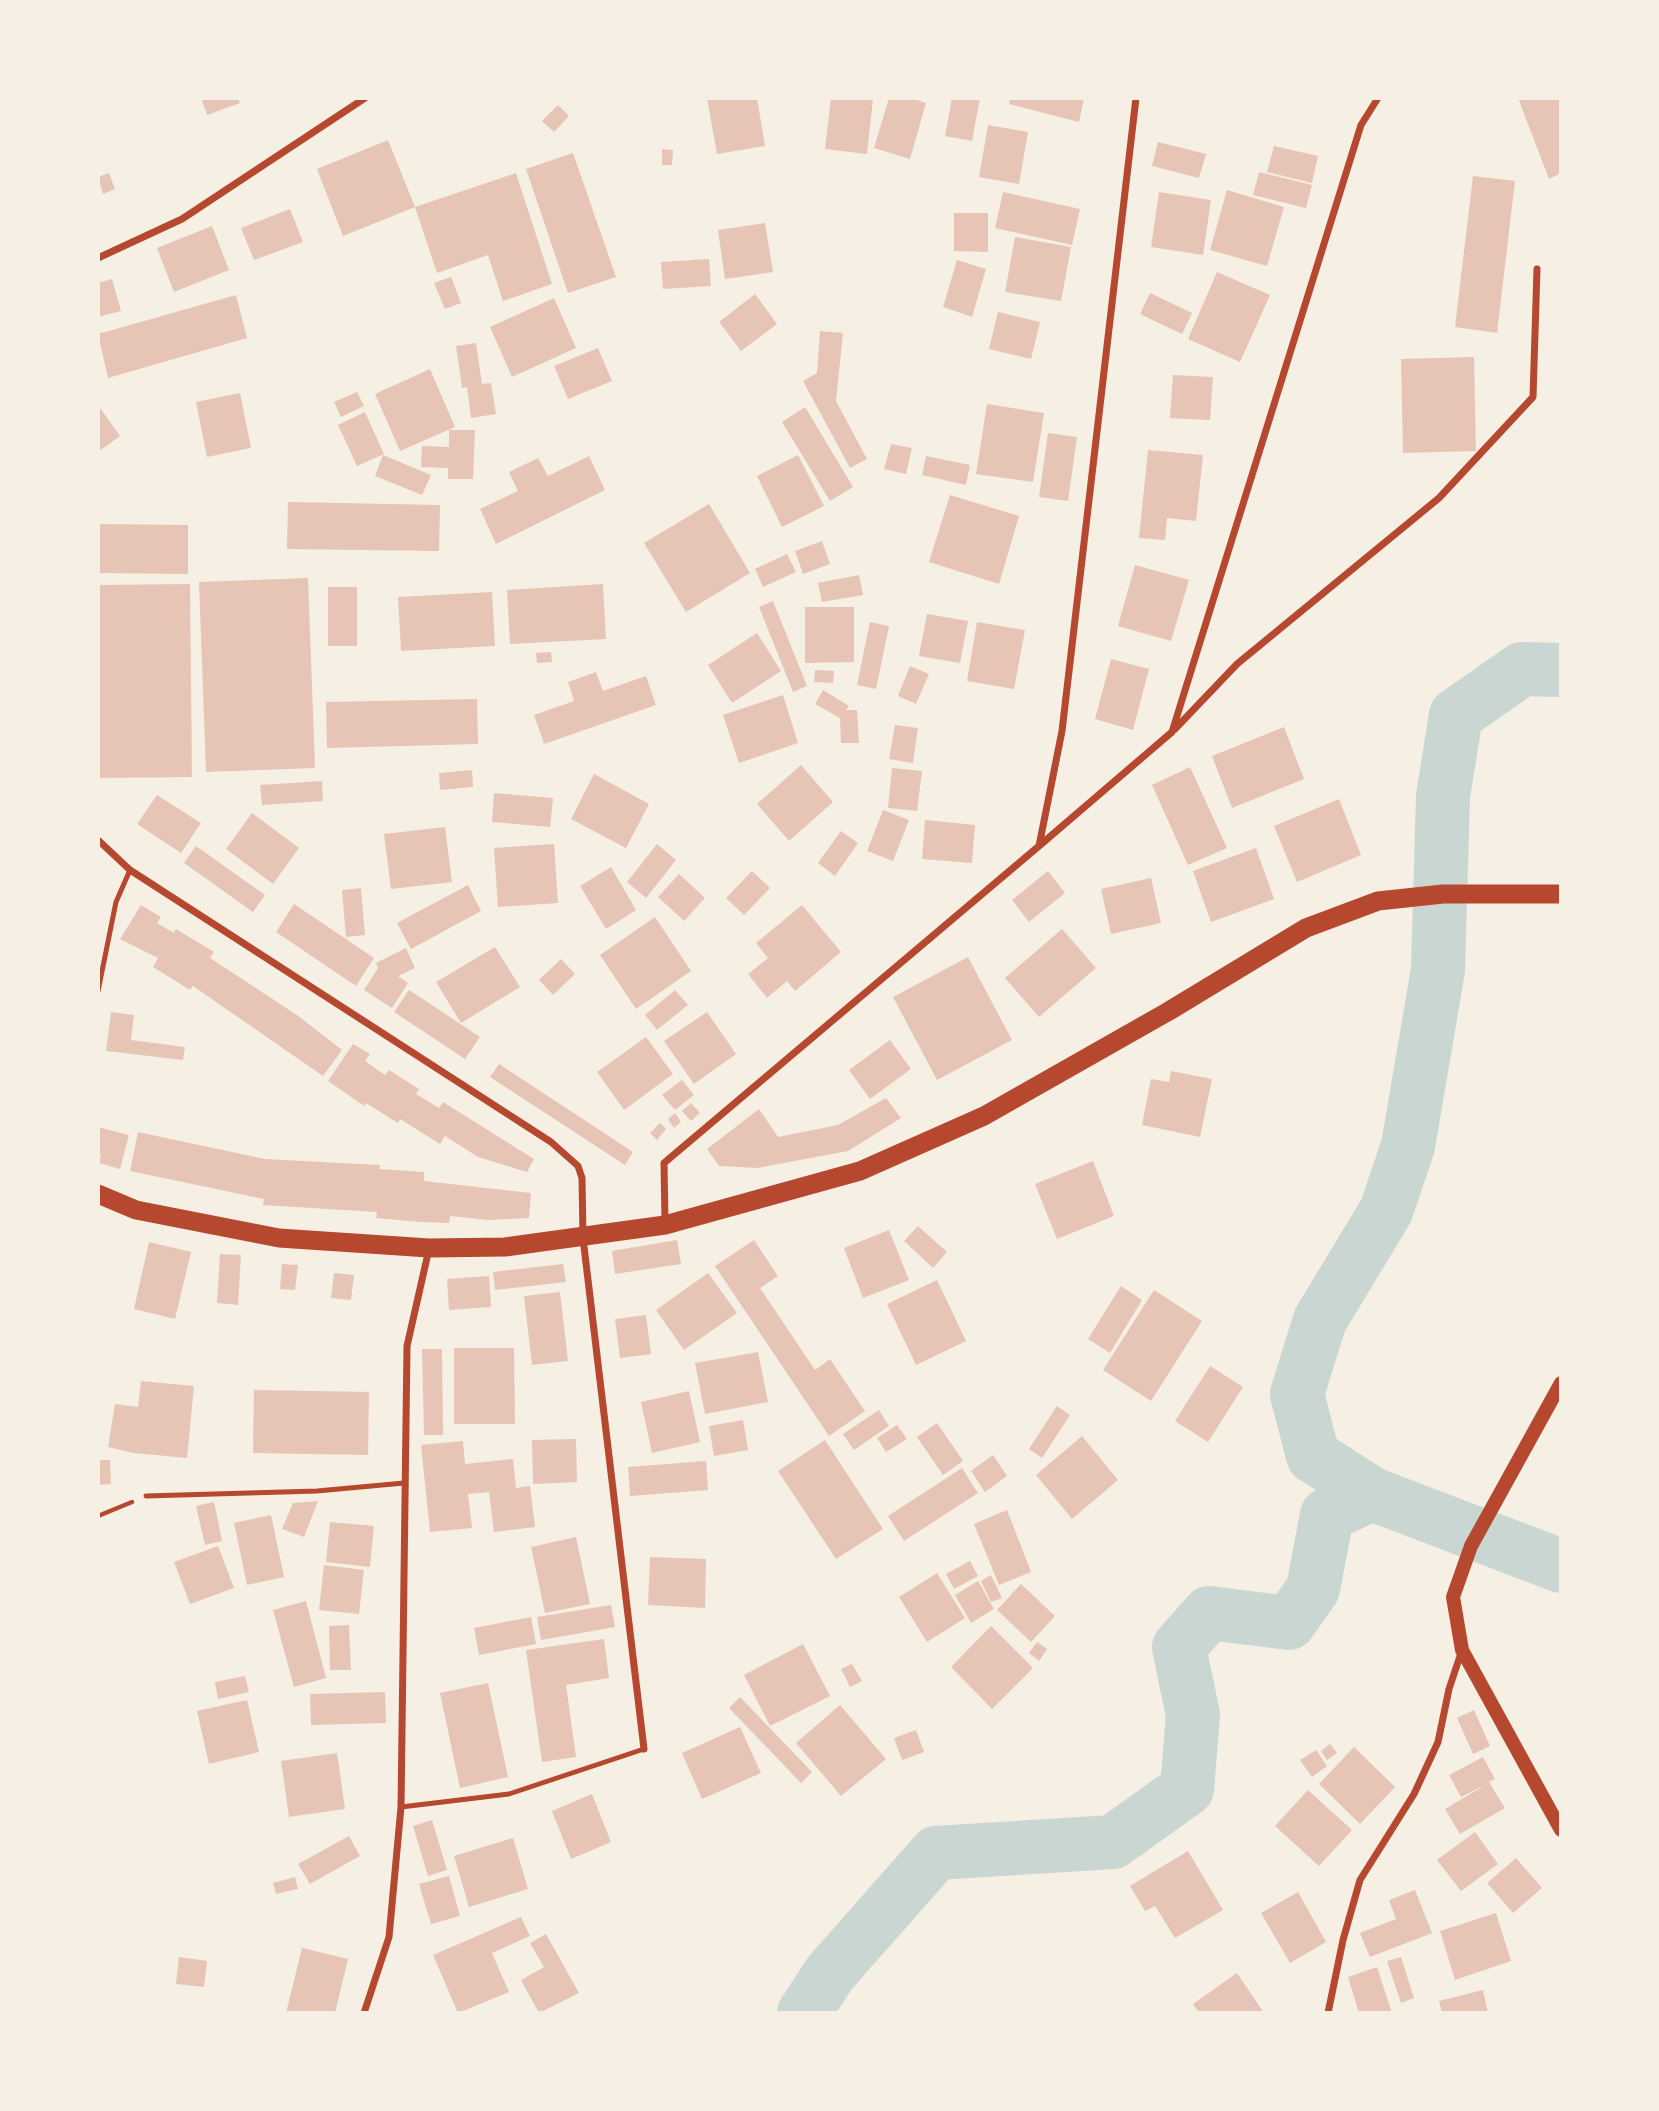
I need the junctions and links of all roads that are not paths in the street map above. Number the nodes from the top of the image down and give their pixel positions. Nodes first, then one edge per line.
1 (365, 98) edge
2 (1136, 98) edge
3 (1378, 98) edge
4 (98, 258) edge
5 (1537, 269) dead end
6 (1172, 732) junction
7 (98, 840) edge
8 (1039, 846) junction
9 (130, 870) junction
10 (1561, 894) edge
11 (98, 991) edge
12 (98, 1194) edge
13 (665, 1225) junction
14 (583, 1238) junction
15 (429, 1248) junction
16 (1561, 1383) edge
17 (404, 1483) junction
18 (146, 1496) road end
19 (1462, 1650) junction
20 (644, 1749) joint
21 (401, 1807) junction
22 (1561, 1830) edge
23 (364, 2013) edge
24 (1328, 2013) edge

1 - 4 street
2 - 8 street
3 - 6 street
5 - 6 street
6 - 8 street
7 - 9 street
8 - 13 street
9 - 11 lane
9 - 14 street
10 - 13 highway
12 - 15 highway
13 - 14 highway
14 - 15 highway
14 - 20 street
15 - 17 street
16 - 19 main road
17 - 18 lane
17 - 21 street
19 - 22 main road
19 - 24 street
20 - 21 lane
21 - 23 street

